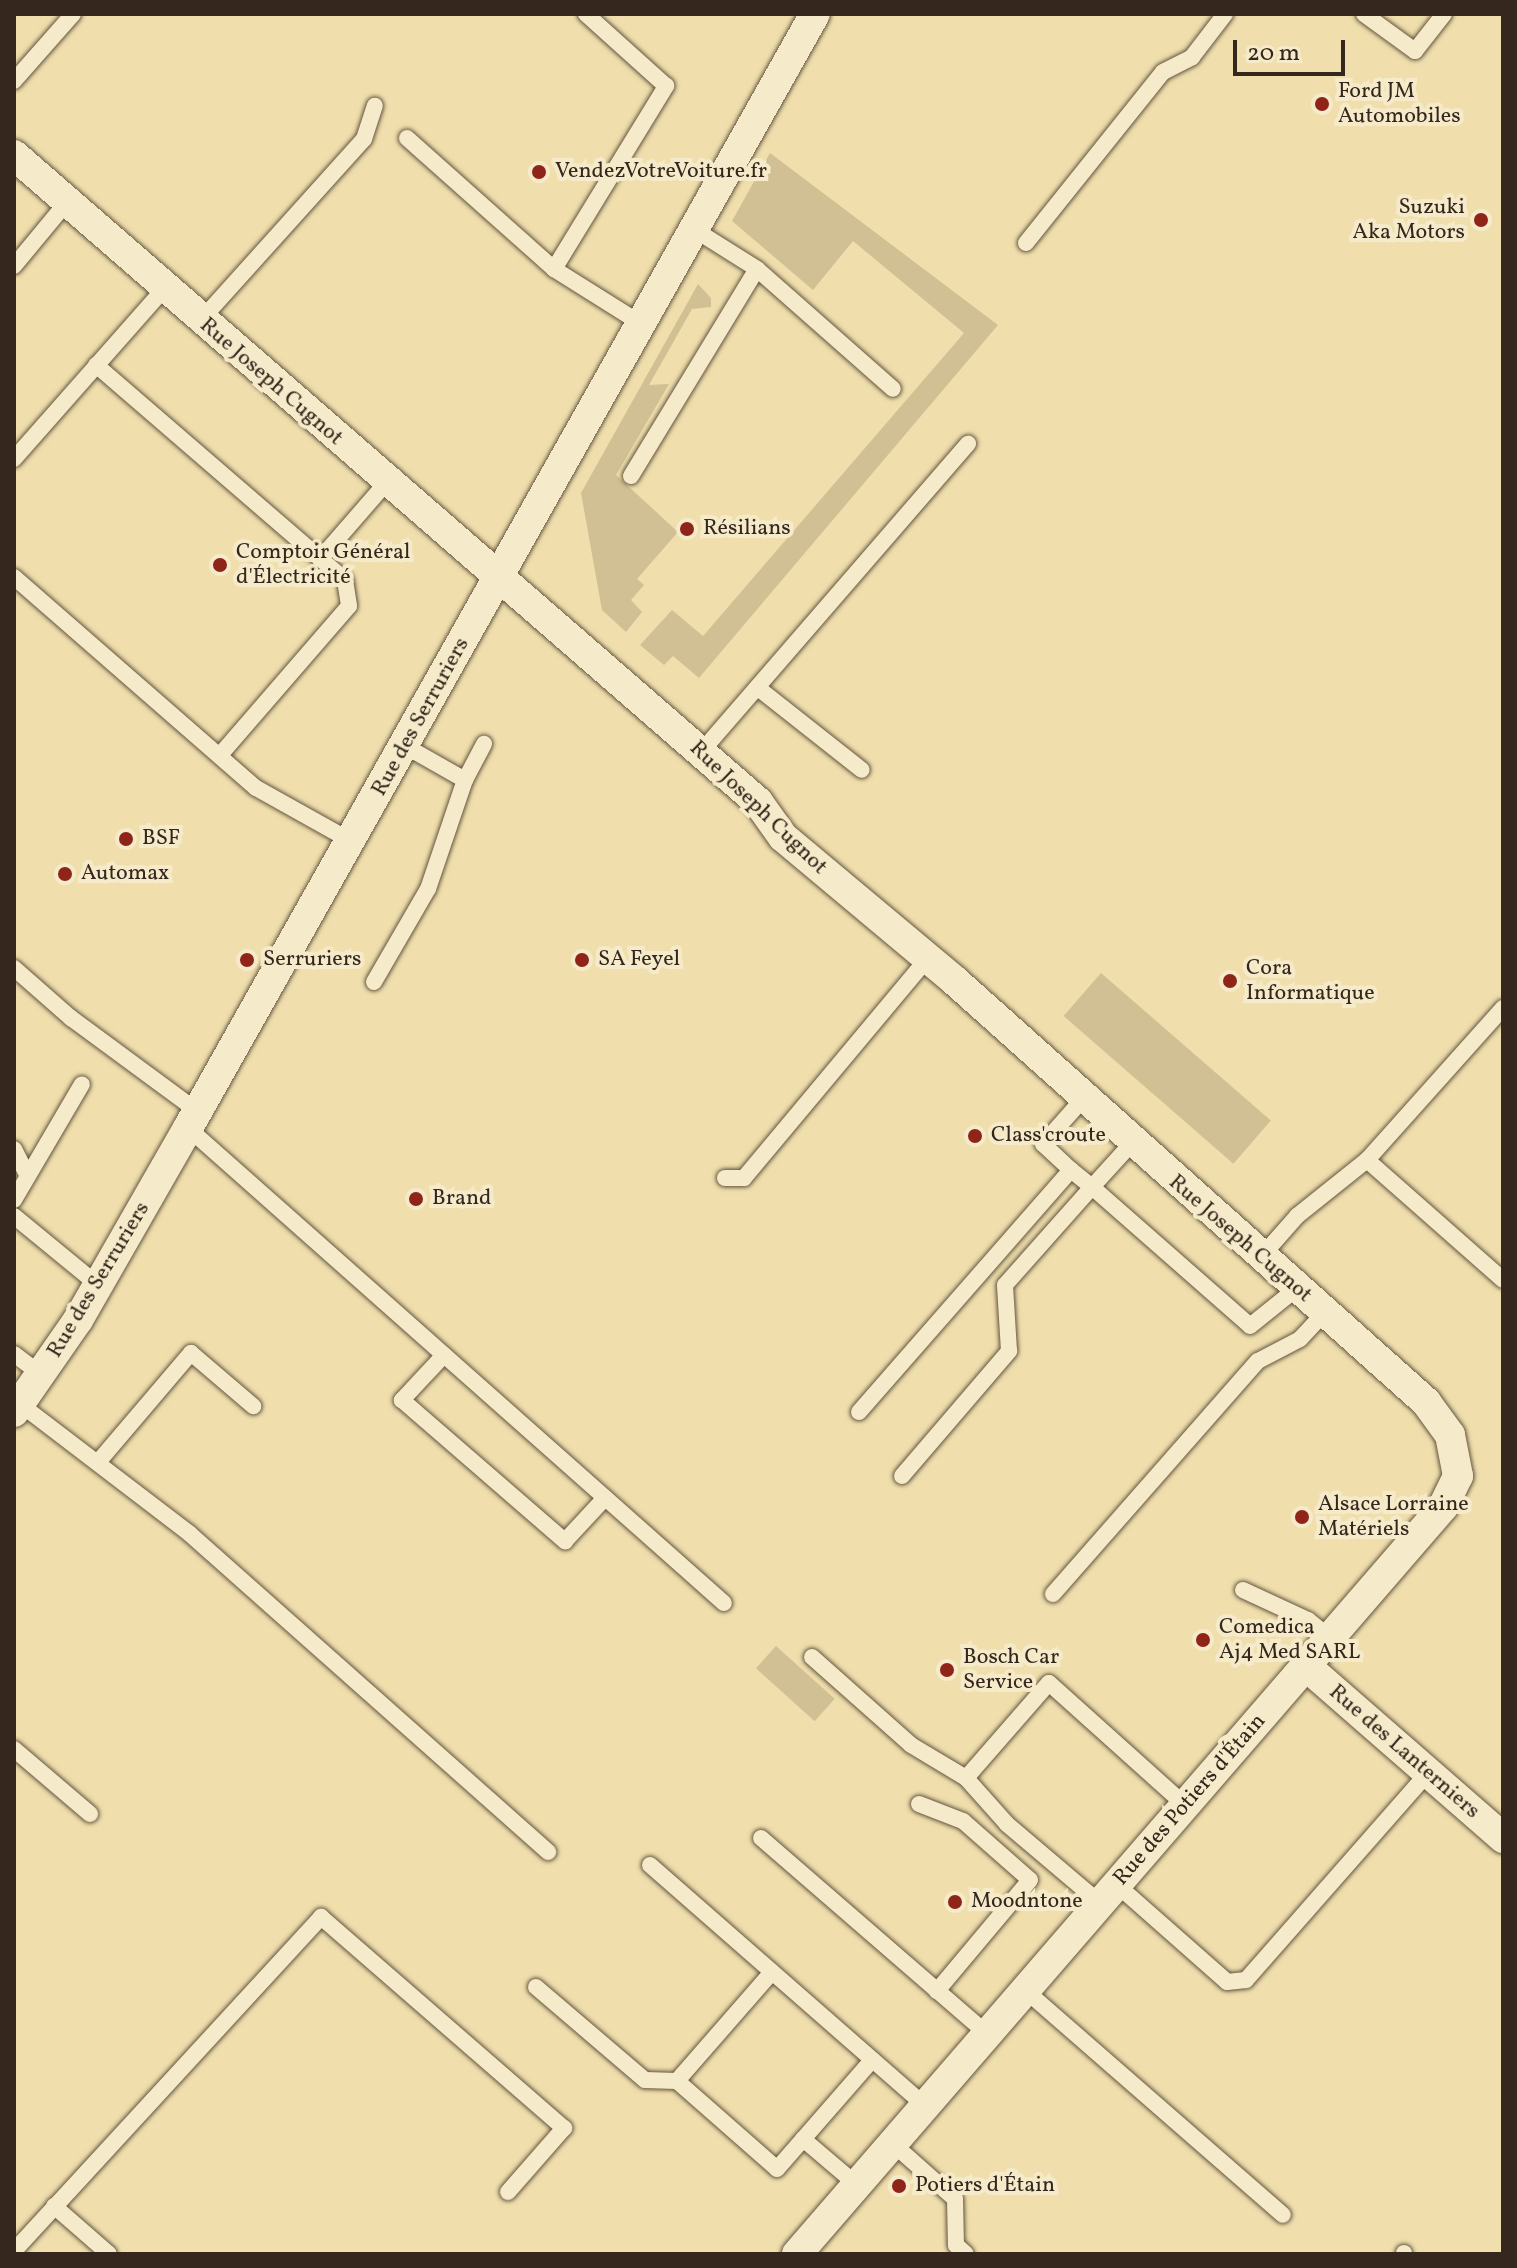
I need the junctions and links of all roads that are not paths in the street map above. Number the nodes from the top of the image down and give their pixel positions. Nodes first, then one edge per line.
1 (73, 14) edge
2 (586, 14) edge
3 (815, 14) edge
4 (1225, 14) edge
5 (1364, 14) edge
6 (1444, 14) edge
7 (14, 81) edge
8 (375, 106) dead end
9 (407, 138) dead end
10 (14, 155) edge
11 (67, 202) junction
12 (692, 228) junction
13 (1026, 243) dead end
14 (14, 266) edge
15 (554, 269) junction
16 (757, 269) junction
17 (165, 288) junction
18 (201, 320) junction
19 (640, 323) junction
20 (96, 365) junction
21 (893, 389) dead end
22 (968, 444) dead end
23 (14, 459) edge
24 (631, 476) dead end
25 (386, 483) junction
26 (320, 559) junction
27 (14, 577) edge
28 (499, 577) junction
29 (758, 688) junction
30 (484, 744) dead end
31 (405, 746) junction
32 (701, 752) junction
33 (219, 756) junction
34 (862, 770) dead end
35 (465, 780) junction
36 (351, 841) junction
37 (927, 959) junction
38 (14, 968) edge
39 (374, 982) dead end
40 (1503, 1008) edge
41 (82, 1084) dead end
42 (1082, 1100) junction
43 (193, 1120) junction
44 (1131, 1144) junction
45 (14, 1149) edge
46 (1367, 1160) junction
47 (1071, 1170) junction
48 (28, 1176) junction
49 (725, 1178) dead end
50 (1092, 1187) junction
51 (14, 1200) edge
52 (14, 1216) edge
53 (1261, 1257) junction
54 (1503, 1280) edge
55 (98, 1285) junction
56 (1296, 1289) junction
57 (1324, 1313) junction
58 (14, 1354) edge
59 (444, 1355) junction
60 (42, 1375) junction
61 (1426, 1402) joint
62 (253, 1406) dead end
63 (17, 1408) edge
64 (859, 1412) dead end
65 (99, 1461) junction
66 (902, 1476) dead end
67 (605, 1498) junction
68 (1243, 1590) dead end
69 (1053, 1594) dead end
70 (724, 1603) dead end
71 (1330, 1638) junction
72 (812, 1657) dead end
73 (1306, 1666) junction
74 (14, 1749) edge
75 (1428, 1773) junction
76 (966, 1778) junction
77 (919, 1804) dead end
78 (1185, 1805) junction
79 (90, 1814) dead end
80 (761, 1838) dead end
81 (1503, 1838) edge
82 (548, 1852) dead end
83 (650, 1865) dead end
84 (1108, 1894) junction
85 (772, 1972) junction
86 (536, 1987) dead end
87 (1025, 1990) junction
88 (937, 1991) junction
89 (987, 2034) junction
90 (872, 2060) junction
91 (677, 2081) junction
92 (925, 2106) junction
93 (803, 2139) junction
94 (892, 2143) junction
95 (857, 2185) junction
96 (508, 2192) dead end
97 (54, 2206) junction
98 (1283, 2215) dead end
99 (14, 2251) edge
100 (109, 2254) edge
101 (797, 2254) edge
102 (966, 2254) edge

1 - 7 lane
2 - 15 lane
3 - 12 street, Rue des Serruriers
4 - 13 lane
5 - 6 lane
8 - 18 lane
9 - 15 lane
10 - 11 street, Rue Joseph Cugnot
11 - 14 lane
11 - 17 street, Rue Joseph Cugnot
12 - 16 lane
12 - 19 street, Rue des Serruriers
15 - 19 lane
16 - 21 lane
16 - 24 lane
17 - 18 street, Rue Joseph Cugnot
17 - 20 lane
18 - 25 street, Rue Joseph Cugnot
19 - 28 street, Rue des Serruriers
20 - 23 lane
20 - 26 lane
22 - 29 lane
25 - 26 lane
25 - 28 street, Rue Joseph Cugnot
26 - 33 lane
27 - 33 lane
28 - 31 street, Rue des Serruriers
28 - 32 street, Rue Joseph Cugnot
29 - 32 lane
29 - 34 lane
30 - 35 lane
31 - 35 lane
31 - 36 street, Rue des Serruriers
32 - 37 street, Rue Joseph Cugnot
33 - 36 lane
35 - 39 lane
36 - 43 street, Rue des Serruriers
37 - 42 street, Rue Joseph Cugnot
37 - 49 lane
38 - 43 lane
40 - 46 lane
41 - 48 lane
42 - 44 street, Rue Joseph Cugnot
42 - 47 lane
43 - 55 street, Rue des Serruriers
43 - 59 lane
44 - 50 lane
44 - 53 street, Rue Joseph Cugnot
45 - 48 lane
46 - 53 lane
46 - 54 lane
47 - 50 lane
47 - 64 lane
48 - 51 lane
50 - 56 lane
50 - 66 lane
52 - 55 lane
53 - 56 street, Rue Joseph Cugnot
55 - 60 street, Rue des Serruriers
56 - 57 street, Rue Joseph Cugnot
57 - 61 street, Rue Joseph Cugnot
57 - 69 lane
58 - 60 lane
59 - 67 lane
59 - 67 lane
60 - 63 street, Rue des Serruriers
61 - 71 street, Rue des Potiers d'Étain
62 - 65 lane
63 - 65 lane
65 - 82 lane
67 - 70 lane
68 - 71 lane
71 - 73 street, Rue des Potiers d'Étain
72 - 76 lane
73 - 75 street, Rue des Lanterniers
73 - 78 street, Rue des Potiers d'Étain
74 - 79 lane
75 - 81 street, Rue des Lanterniers
75 - 84 lane
76 - 78 lane
76 - 84 lane
77 - 88 lane
78 - 84 street, Rue des Potiers d'Étain
80 - 88 lane
83 - 85 lane
84 - 87 street, Rue des Potiers d'Étain
85 - 90 lane
85 - 91 lane
86 - 91 lane
87 - 89 street, Rue des Potiers d'Étain
87 - 98 lane
88 - 89 lane
89 - 92 street, Rue des Potiers d'Étain
90 - 92 lane
90 - 93 lane
91 - 93 lane
92 - 94 street, Rue des Potiers d'Étain
93 - 95 lane
94 - 95 street, Rue des Potiers d'Étain
94 - 102 lane
95 - 101 street, Rue des Potiers d'Étain
96 - 97 lane
97 - 99 lane
97 - 100 lane

